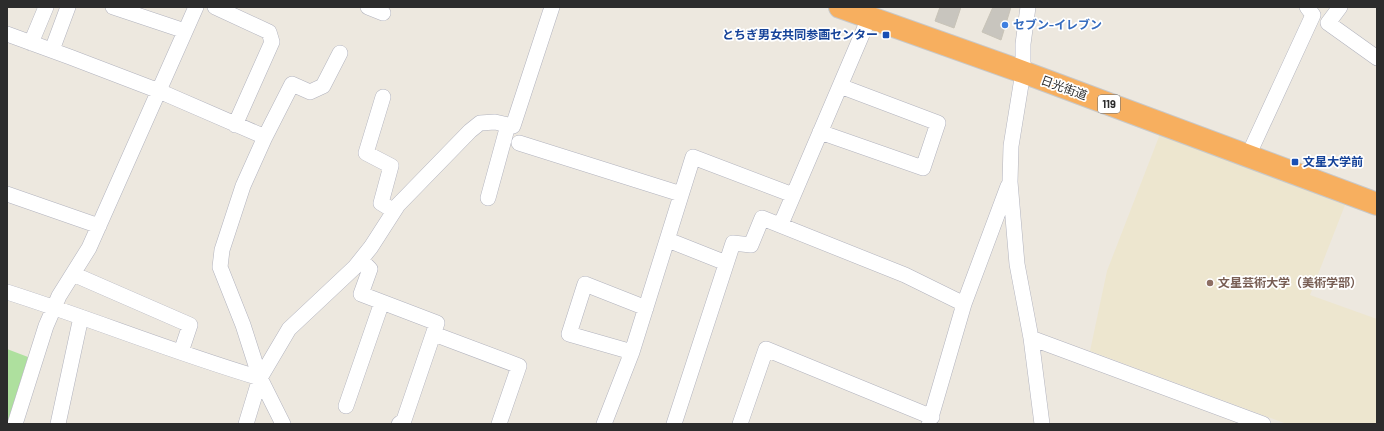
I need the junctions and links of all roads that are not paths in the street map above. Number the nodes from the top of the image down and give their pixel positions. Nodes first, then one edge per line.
1 (46, 7) edge
2 (68, 7) edge
3 (113, 7) edge
4 (196, 7) edge
5 (215, 7) edge
6 (368, 7) edge
7 (552, 7) edge
8 (840, 7) edge
9 (1028, 7) edge
10 (1307, 7) edge
11 (1340, 7) edge
12 (383, 13) dead end
13 (869, 18) junction
14 (185, 31) junction
15 (7, 34) edge
16 (32, 43) junction
17 (52, 50) junction
18 (340, 53) dead end
19 (1377, 58) edge
20 (1023, 72) junction
21 (840, 86) junction
22 (158, 91) junction
23 (383, 97) dead end
24 (235, 125) junction
25 (508, 125) junction
26 (820, 132) junction
27 (265, 138) junction
28 (519, 143) dead end
29 (1248, 156) junction
30 (1010, 182) junction
31 (7, 194) edge
32 (681, 194) junction
33 (794, 195) junction
34 (488, 198) dead end
35 (1377, 204) edge
36 (394, 211) junction
37 (781, 224) junction
38 (99, 226) junction
39 (668, 240) junction
40 (361, 260) junction
41 (726, 263) junction
42 (73, 274) junction
43 (7, 292) edge
44 (382, 302) junction
45 (964, 304) junction
46 (54, 307) junction
47 (646, 308) junction
48 (81, 317) junction
49 (442, 337) dead end
50 (1031, 338) junction
51 (180, 352) junction
52 (632, 352) junction
53 (260, 378) junction
54 (346, 406) dead end
55 (1228, 418) edge
56 (930, 420) edge
57 (15, 424) edge
58 (58, 424) edge
59 (246, 424) edge
60 (283, 424) edge
61 (399, 424) edge
62 (499, 424) edge
63 (604, 424) edge
64 (674, 424) edge
65 (740, 424) edge
66 (1042, 424) edge
67 (1263, 424) edge

1 - 16 street
2 - 17 street
3 - 14 street
4 - 14 street
5 - 24 street
6 - 12 street
7 - 25 street
8 - 13 highway, 日光街道 / 119
9 - 20 street
10 - 29 street
11 - 19 street
13 - 20 highway, 日光街道 / 119
13 - 21 street
14 - 22 street
15 - 16 street
16 - 17 street
17 - 22 street
18 - 27 street
20 - 29 highway, 日光街道 / 119
20 - 30 street
21 - 26 street
21 - 26 street
22 - 24 street
22 - 38 street
23 - 36 street
24 - 27 street
25 - 34 street
25 - 36 street
26 - 33 street
27 - 53 street
28 - 32 street
29 - 35 highway, 日光街道 / 119
30 - 45 street
30 - 50 street
31 - 38 street
32 - 33 street
32 - 39 street
33 - 37 street
36 - 40 street
37 - 41 street
37 - 45 street
38 - 42 street
39 - 41 street
39 - 47 street
40 - 44 street
40 - 53 street
41 - 64 street
42 - 46 street
42 - 51 street
43 - 46 street
44 - 54 street
44 - 61 street
45 - 56 street
46 - 48 street
46 - 57 street
47 - 52 street
47 - 52 street
48 - 51 street
48 - 58 street
49 - 62 street
50 - 55 street
50 - 66 street
51 - 53 street
52 - 63 street
53 - 59 street
53 - 60 street
55 - 67 street
56 - 65 street

